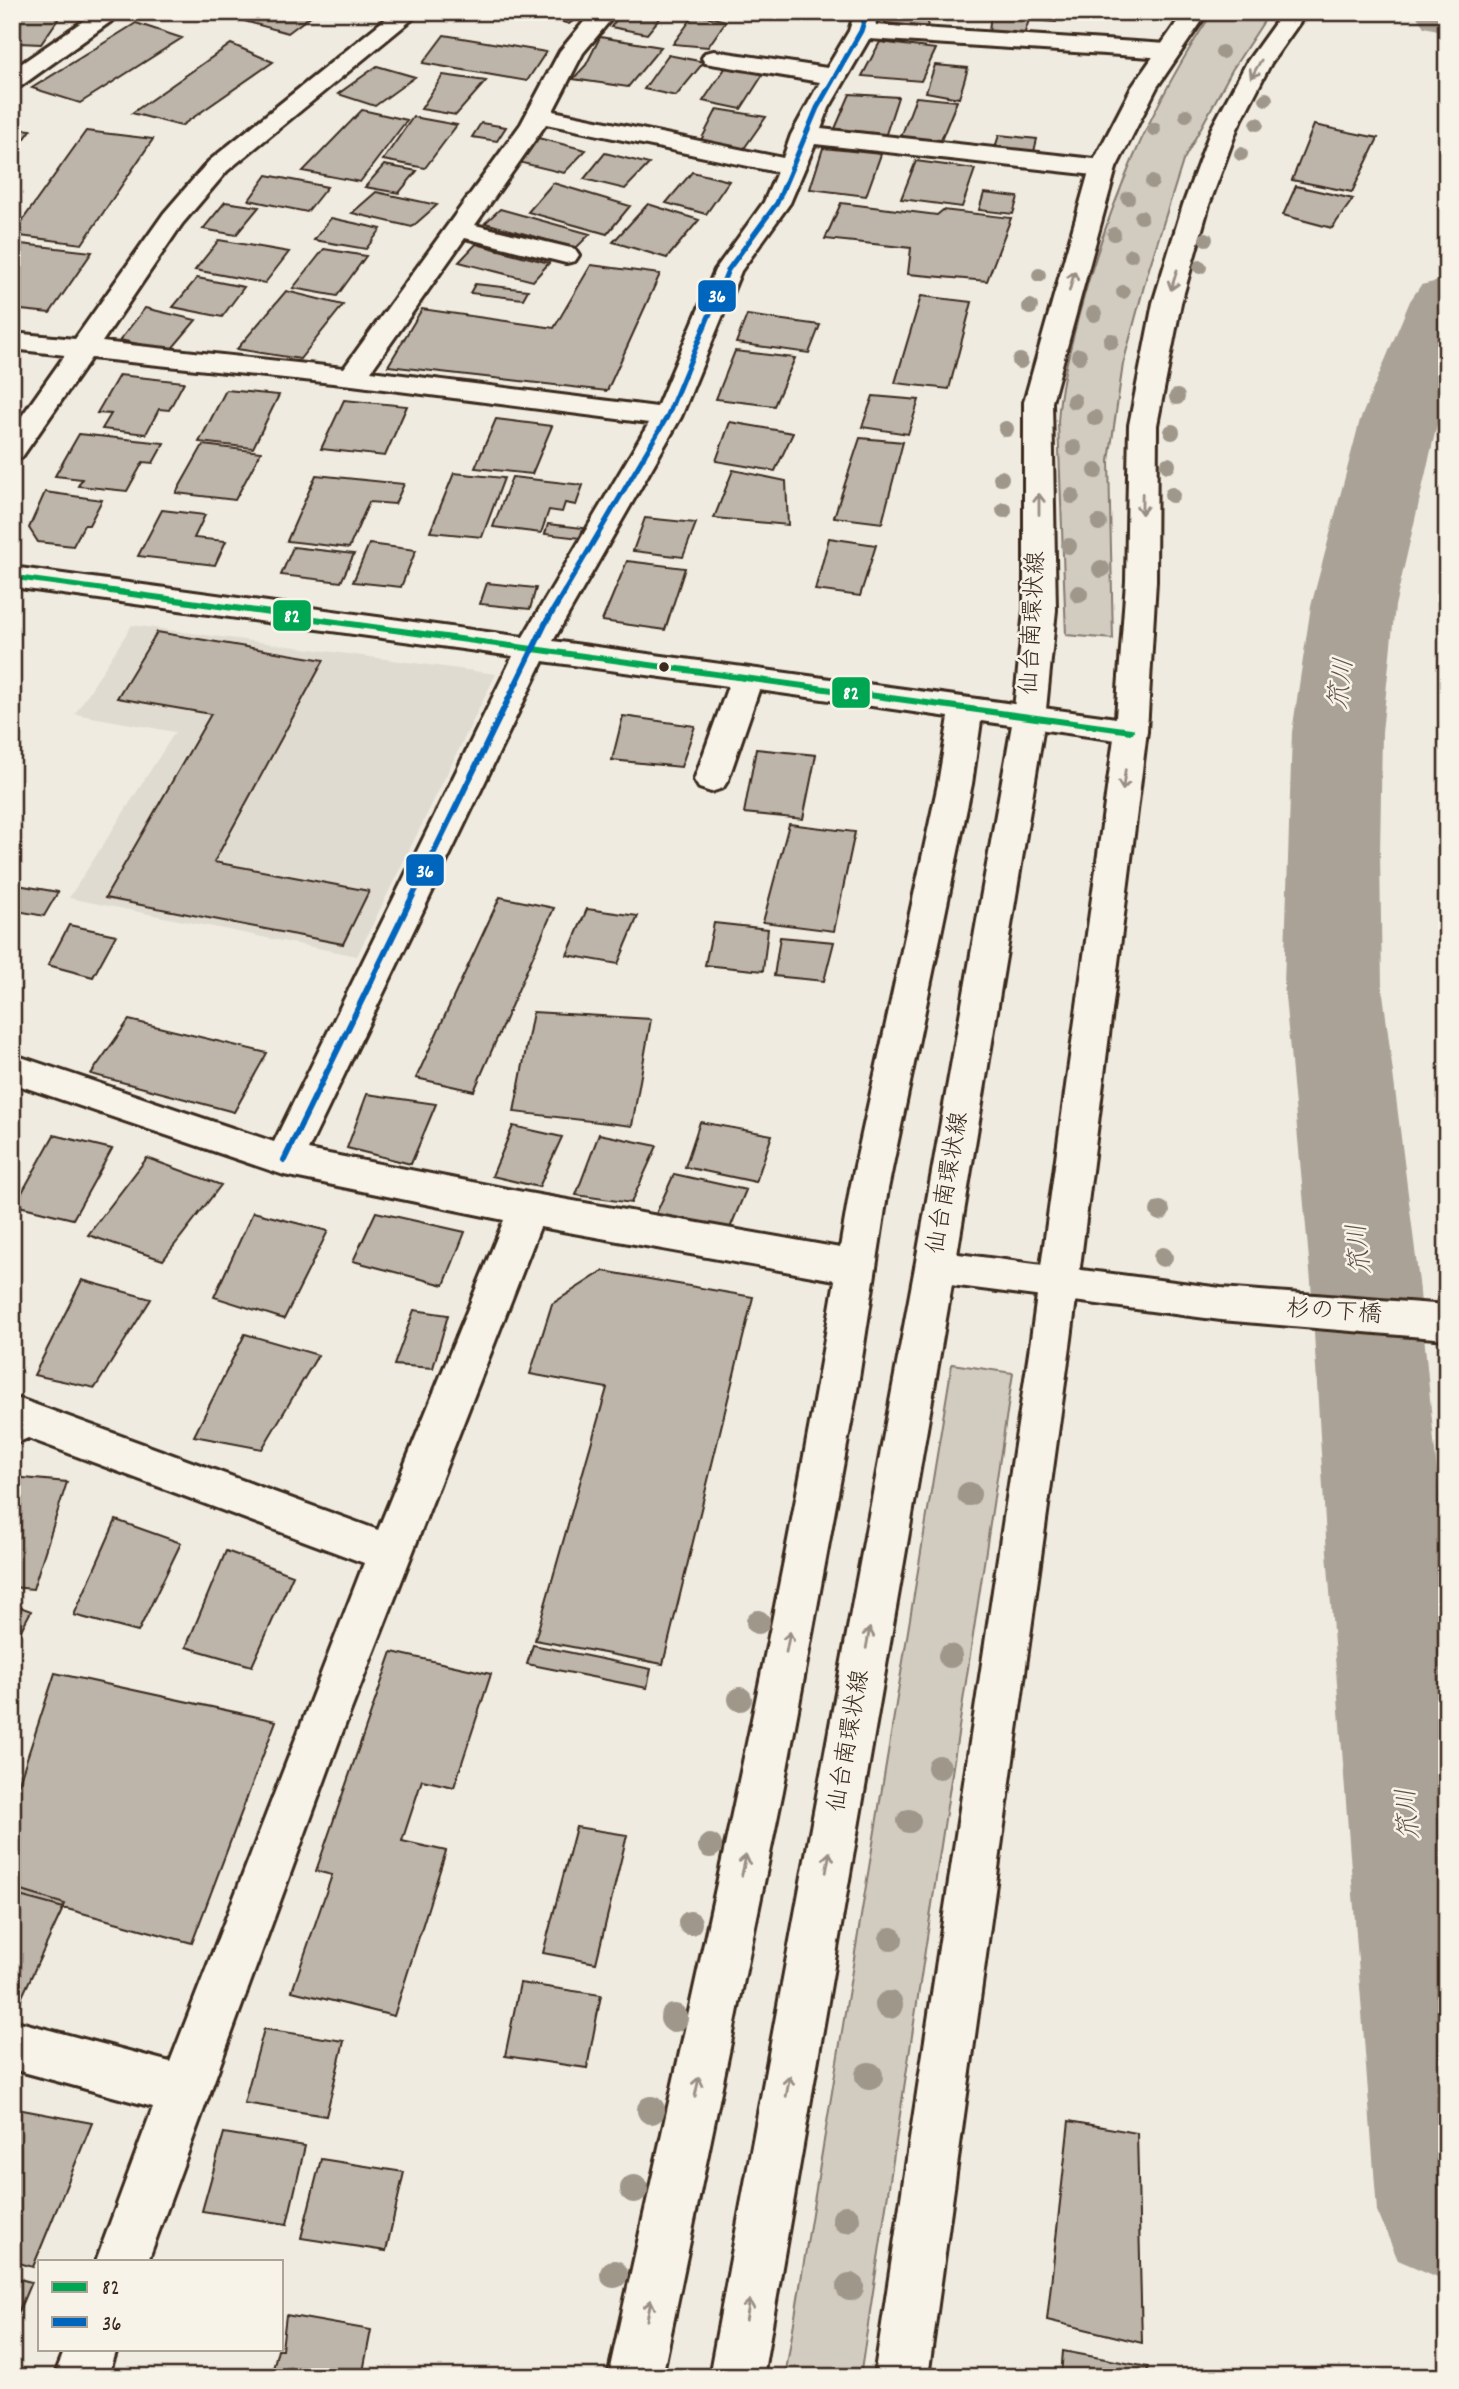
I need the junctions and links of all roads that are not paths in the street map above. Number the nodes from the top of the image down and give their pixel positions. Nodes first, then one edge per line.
1 (112, 12) edge
2 (409, 12) edge
3 (605, 12) edge
4 (1196, 12) edge
5 (1295, 12) edge
6 (864, 22) edge
7 (1167, 51) junction
8 (714, 58) dead end
9 (835, 77) junction
10 (12, 81) edge
11 (538, 116) junction
12 (804, 135) junction
13 (791, 167) junction
14 (1103, 168) junction
15 (458, 229) junction
16 (566, 255) dead end
17 (12, 341) edge
18 (82, 349) junction
19 (352, 377) junction
20 (667, 417) junction
21 (12, 452) edge
22 (12, 577) edge
23 (534, 648) junction
24 (747, 679) junction
25 (967, 710) junction
26 (1029, 719) junction
27 (1131, 731) junction
28 (710, 780) dead end
29 (12, 1068) edge
30 (284, 1160) junction
31 (528, 1209) junction
32 (855, 1267) junction
33 (935, 1267) junction
34 (1058, 1285) junction
35 (1447, 1322) edge
36 (12, 1427) edge
37 (389, 1553) junction
38 (12, 2044) edge
39 (183, 2091) junction
40 (122, 2260) edge
41 (91, 2350) edge
42 (81, 2377) edge
43 (635, 2377) edge
44 (736, 2377) edge
45 (901, 2377) edge

1 - 10 street
2 - 18 street
3 - 11 street
4 - 7 street, 仙台南環状線
5 -> 27 street
6 - 7 street
6 - 9 street
7 - 14 street, 仙台南環状線
8 - 9 street
9 - 12 street
11 - 13 street
11 - 15 street
12 - 13 street
12 - 14 street
13 - 20 street
26 -> 14 street, 仙台南環状線
15 - 16 street
15 - 19 street
17 - 18 street
18 - 19 street
18 - 21 street
19 - 20 street
20 - 23 street
22 - 23 street
23 - 24 street
23 - 30 street
24 - 25 street
24 - 28 street
25 - 26 street
25 - 32 street
26 - 27 street
26 - 33 street, 仙台南環状線
27 -> 34 street
29 - 30 street
30 - 31 street
31 - 32 street
31 - 37 street
43 -> 32 street
33 - 34 street, 杉の下橋
44 -> 33 street, 仙台南環状線
34 - 35 street, 杉の下橋
34 - 45 street
36 - 37 street
37 - 39 street
38 - 39 street
39 - 40 street
41 - 42 street

